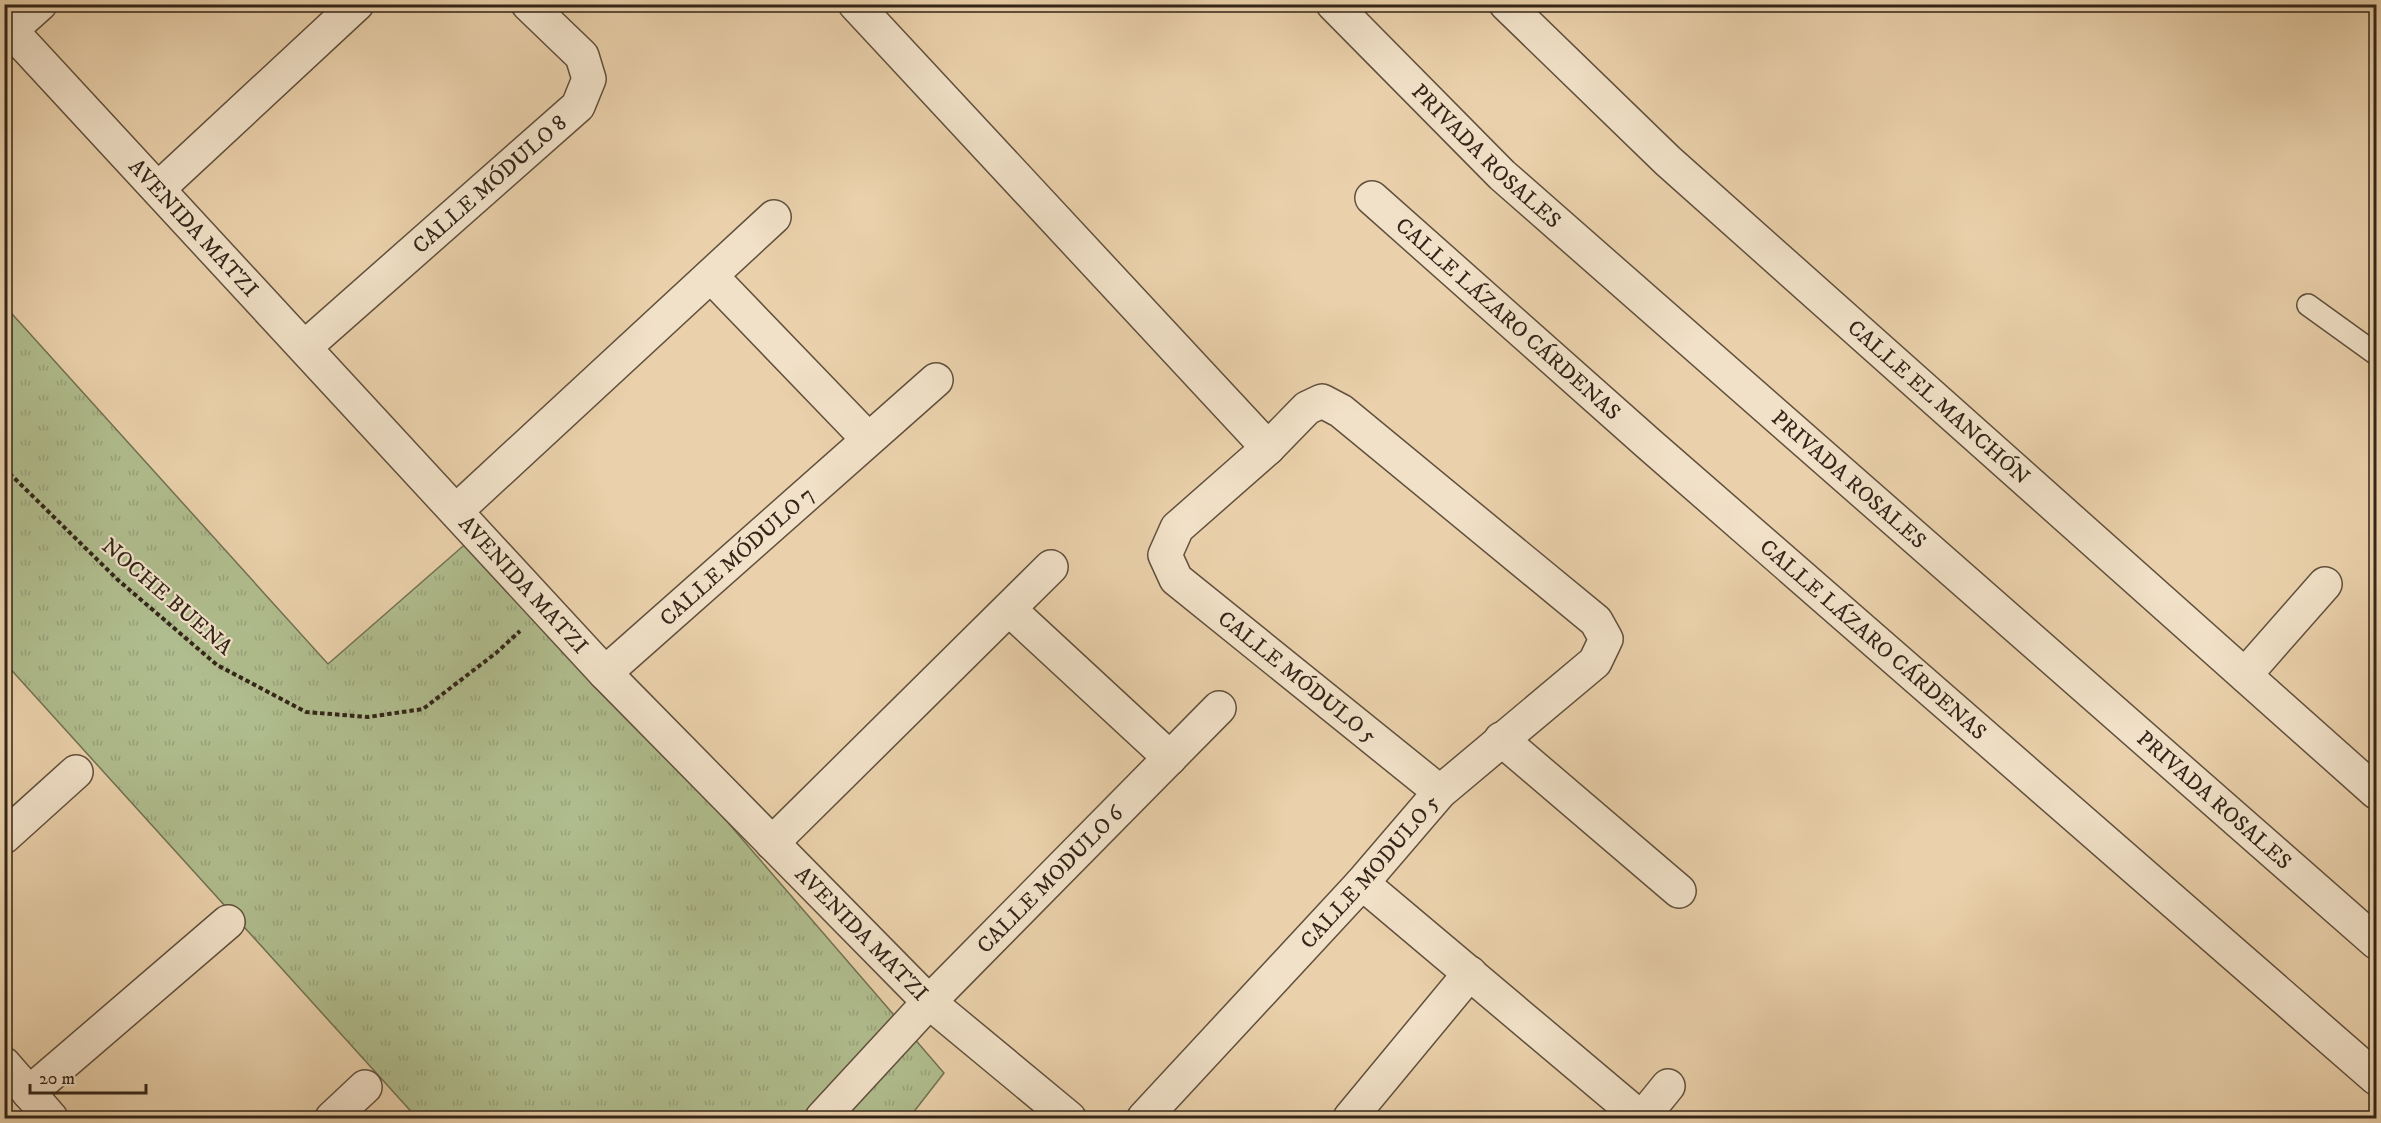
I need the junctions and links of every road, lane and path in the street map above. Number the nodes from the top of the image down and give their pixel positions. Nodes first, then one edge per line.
1 (40, 4) edge
2 (357, 4) edge
3 (528, 4) edge
4 (855, 4) edge
5 (1333, 4) edge
6 (1506, 4) edge
7 (8, 26) edge
8 (158, 189) junction
9 (1372, 198) dead end
10 (774, 217) dead end
11 (711, 276) junction
12 (2308, 305) dead end
13 (305, 347) junction
14 (2376, 354) edge
15 (936, 380) dead end
16 (868, 440) junction
17 (1268, 448) junction
18 (4, 468) edge
19 (456, 511) junction
20 (1052, 567) dead end
21 (2325, 584) dead end
22 (545, 607) junction
23 (1009, 609) junction
24 (605, 673) junction
25 (2246, 675) junction
26 (1219, 708) dead end
27 (1501, 739) junction
28 (1170, 758) junction
29 (76, 772) dead end
30 (2374, 783) edge
31 (1440, 792) junction
32 (4, 837) edge
33 (772, 843) junction
34 (1362, 883) junction
35 (1679, 891) dead end
36 (228, 922) dead end
37 (2376, 942) edge
38 (1470, 973) junction
39 (929, 1002) junction
40 (4, 1064) edge
41 (2376, 1078) edge
42 (1668, 1086) dead end
43 (365, 1087) dead end
44 (29, 1093) junction
45 (50, 1118) edge
46 (332, 1119) edge
47 (822, 1119) edge
48 (1069, 1119) edge
49 (1144, 1119) edge
50 (1350, 1119) edge
51 (1641, 1119) edge

1 - 7 street
2 - 8 street
3 - 13 street, CALLE MÓDULO 8
4 - 17 street
5 - 37 street, PRIVADA ROSALES
6 - 25 street, CALLE EL MANCHÓN
7 - 8 street, AVENIDA MATZI
8 - 13 street, AVENIDA MATZI
9 - 41 street, CALLE LÁZARO CÁRDENAS
10 - 11 street
11 - 16 street
11 - 19 street
12 - 14 lane
13 - 19 street, AVENIDA MATZI
15 - 16 street, CALLE MÓDULO 7
16 - 24 street, CALLE MÓDULO 7
17 - 27 street, CALLE MODULO 5
17 - 31 street, CALLE MÓDULO 5
18 - 22 path, NOCHE BUENA
19 - 22 street, AVENIDA MATZI
20 - 23 street
21 - 25 street
22 - 24 street, AVENIDA MATZI
23 - 28 street
23 - 33 street
24 - 33 street, AVENIDA MATZI
25 - 30 street, CALLE EL MANCHÓN
26 - 28 street, CALLE MODULO 6
27 - 31 street, CALLE MODULO 5
27 - 35 street
28 - 39 street, CALLE MODULO 6
29 - 32 street
31 - 34 street, CALLE MODULO 5
33 - 39 street, AVENIDA MATZI
34 - 38 street
34 - 49 street, CALLE MODULO 5
36 - 44 street
38 - 50 street
38 - 51 street
39 - 47 street, CALLE MODULO 6
39 - 48 street, AVENIDA MATZI
40 - 44 street
42 - 51 street
43 - 46 street
44 - 45 street

